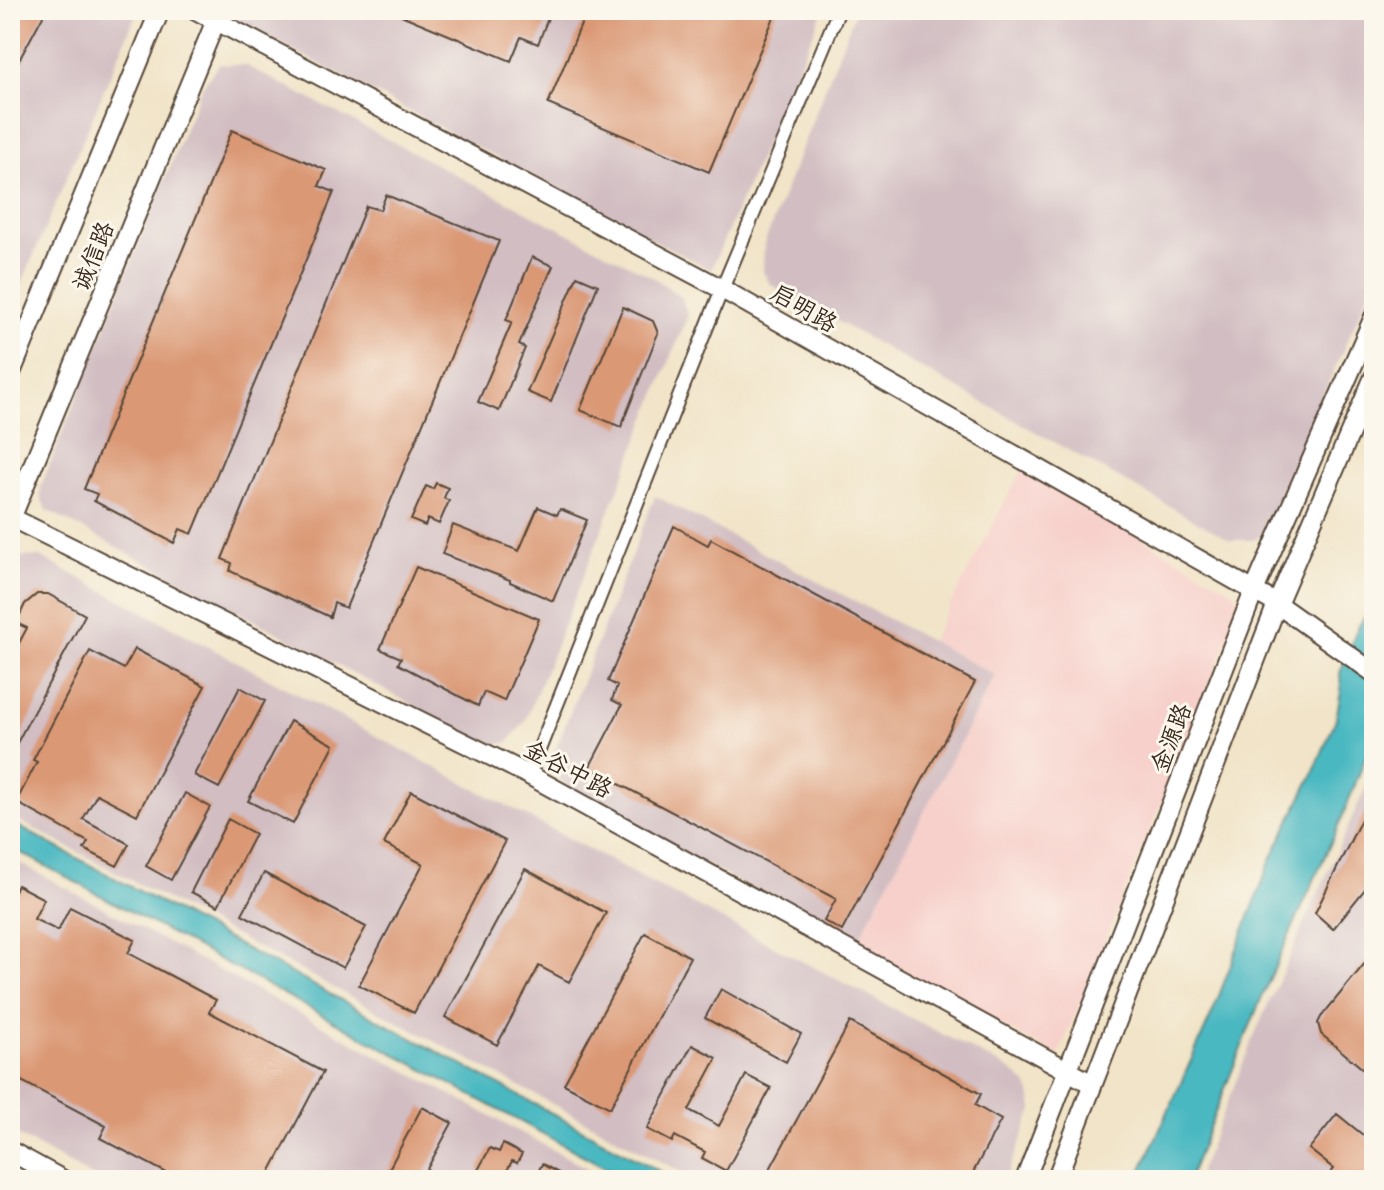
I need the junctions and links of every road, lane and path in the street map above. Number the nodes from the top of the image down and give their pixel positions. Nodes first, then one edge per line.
1 (160, 10) edge
2 (196, 10) edge
3 (839, 10) edge
4 (218, 15) edge
5 (722, 289) junction
6 (1374, 317) edge
7 (10, 375) edge
8 (1374, 377) edge
9 (10, 519) edge
10 (1254, 591) junction
11 (1277, 604) junction
12 (1374, 673) edge
13 (529, 775) junction
14 (1067, 1070) junction
15 (1092, 1084) junction
16 (10, 1151) edge
17 (63, 1180) edge
18 (1025, 1180) edge
19 (1056, 1180) edge

1 - 7 street, 诚信路
2 - 4 street, 启明路
3 - 5 street
4 - 5 street, 启明路
4 - 9 street, 诚信路
5 - 10 street, 启明路
5 - 13 street
6 - 10 street, 金源路
8 - 11 street
9 - 13 street, 金谷中路
10 - 11 street, 启明路
10 - 14 street, 金源路
11 - 12 street, 启明路
11 - 15 street
13 - 14 street, 金谷中路
14 - 15 street, 金谷中路
14 - 18 street, 金源路
15 - 19 street
16 - 17 street

